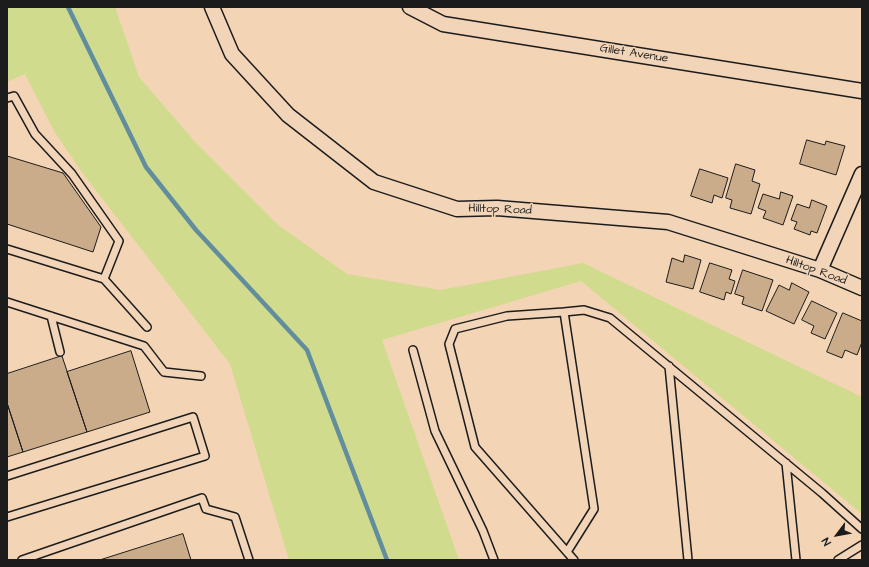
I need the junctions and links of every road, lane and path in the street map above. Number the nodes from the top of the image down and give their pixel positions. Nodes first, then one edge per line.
1 (212, 7) edge
2 (410, 7) edge
3 (862, 91) edge
4 (7, 98) edge
5 (862, 174) edge
6 (7, 249) edge
7 (820, 270) junction
8 (104, 279) junction
9 (862, 288) edge
10 (7, 302) edge
11 (564, 312) junction
12 (51, 316) junction
13 (147, 328) dead end
14 (413, 350) dead end
15 (60, 352) dead end
16 (669, 366) junction
17 (201, 376) dead end
18 (786, 463) junction
19 (7, 476) edge
20 (7, 517) edge
21 (862, 529) edge
22 (862, 545) edge
23 (567, 552) junction
24 (22, 560) edge
25 (249, 560) edge
26 (494, 560) edge
27 (574, 560) edge
28 (688, 560) edge
29 (796, 560) edge
30 (838, 560) edge

1 - 7 street, Hilltop Road
2 - 3 street, Gillet Avenue
4 - 8 lane
5 - 7 street
6 - 8 lane
7 - 9 street, Hilltop Road
8 - 13 lane
10 - 12 lane
11 - 16 lane
11 - 23 lane
11 - 23 lane
12 - 15 lane
12 - 17 lane
14 - 26 lane
16 - 18 lane
16 - 28 lane
18 - 21 lane
18 - 29 lane
19 - 20 lane
22 - 30 lane
23 - 27 lane
24 - 25 lane

